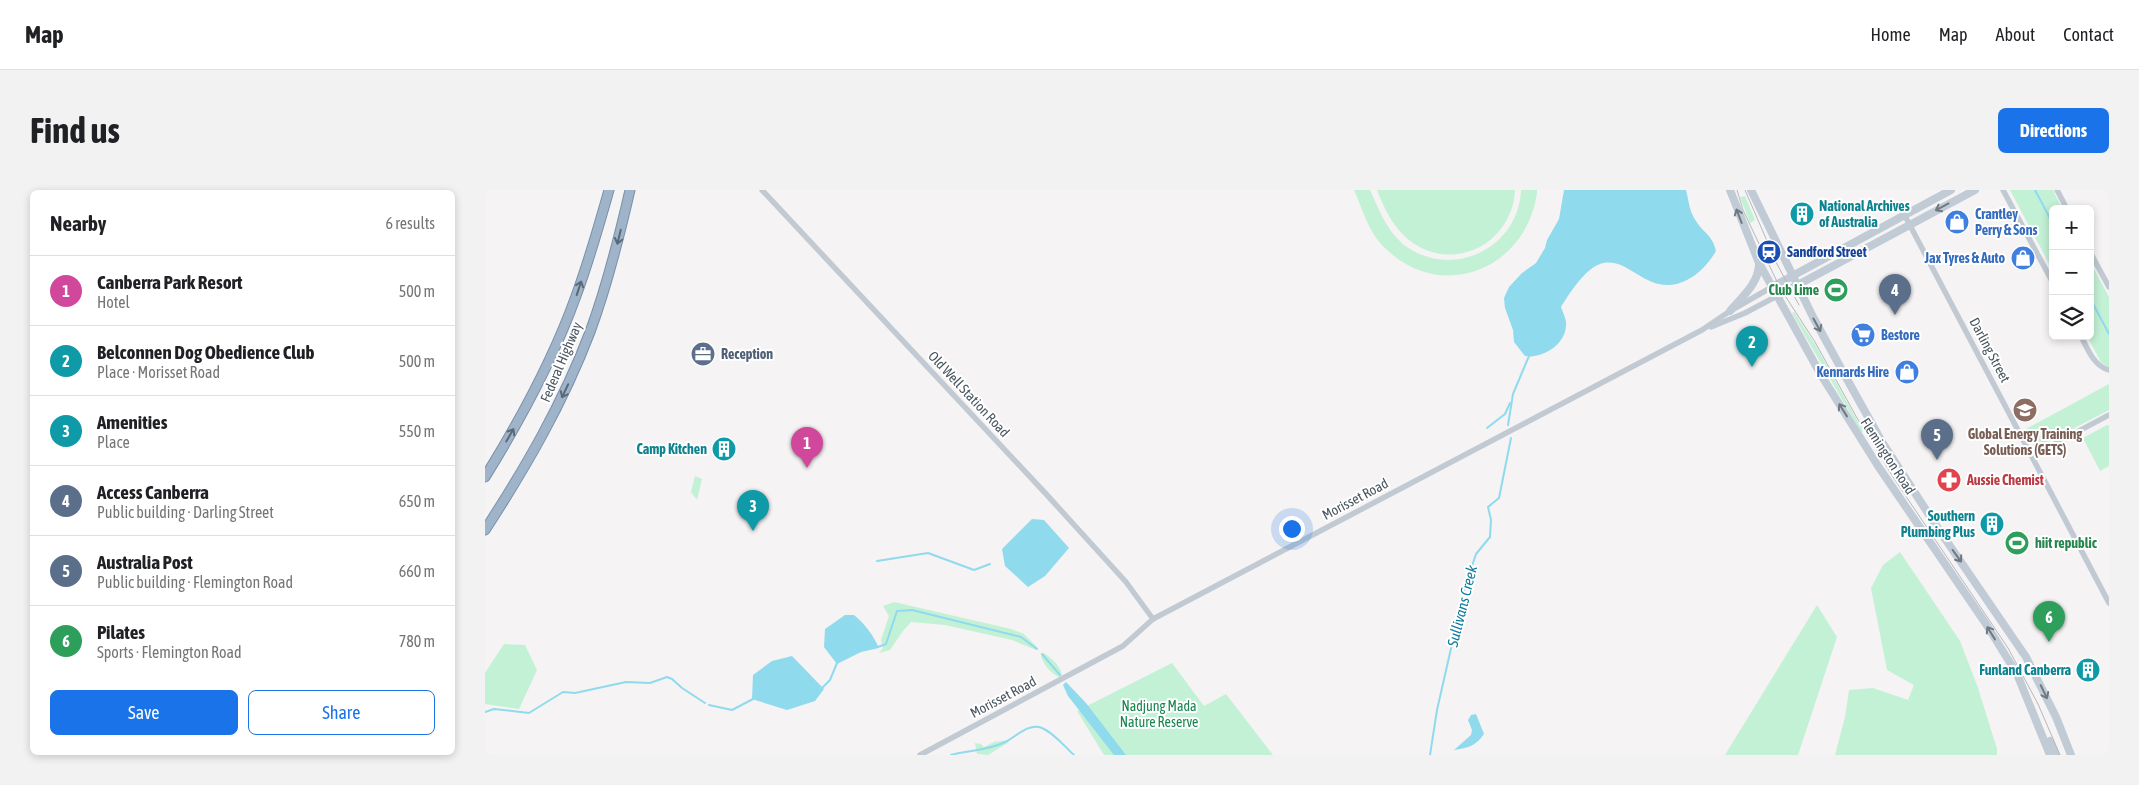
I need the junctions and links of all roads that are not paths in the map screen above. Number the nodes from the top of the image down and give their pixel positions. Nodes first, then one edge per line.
1 (609, 190) edge
2 (630, 190) edge
3 (762, 190) edge
4 (1730, 190) edge
5 (1751, 190) edge
6 (1951, 190) edge
7 (1975, 190) edge
8 (2003, 190) edge
9 (2057, 190) edge
10 (2065, 205) edge
11 (1904, 214) junction
12 (1909, 224) junction
13 (2094, 259) edge
14 (1759, 263) junction
15 (1793, 275) junction
16 (2049, 276) edge
17 (1797, 284) junction
18 (1772, 287) junction
19 (2109, 287) edge
20 (1777, 296) junction
21 (1730, 310) junction
22 (1702, 330) junction
23 (2083, 340) edge
24 (2109, 370) edge
25 (2109, 415) edge
26 (2032, 456) junction
27 (485, 477) edge
28 (485, 530) edge
29 (2109, 603) edge
30 (1153, 619) junction
31 (2017, 674) junction
32 (920, 755) edge
33 (2050, 755) edge
34 (2056, 755) edge
35 (2071, 755) edge

27 -> 1 highway, Federal Highway
2 -> 28 highway, Federal Highway
3 - 30 street, Old Well Station Road
14 -> 4 main road, Flemington Road
5 - 15 main road, Flemington Road
6 - 11 main road
7 -> 12 main road
8 - 16 street
9 - 10 street
11 - 12 street, Darling Street
11 - 15 main road
12 - 17 main road
12 - 26 street, Darling Street
13 - 19 street
14 - 18 main road, Flemington Road
14 - 21 main road
15 - 17 main road, Flemington Road
15 - 18 main road
17 - 20 main road, Morisset Road
17 -> 35 main road, Flemington Road
18 - 20 main road, Flemington Road
18 - 21 street, Morisset Road
20 - 22 street, Morisset Road
31 -> 20 main road, Flemington Road
21 - 22 street, Morisset Road
22 - 30 street, Morisset Road
23 - 24 street
25 - 26 street
26 - 29 street, Darling Street
30 - 32 street, Morisset Road
31 - 33 main road, Flemington Road
31 - 34 main road

